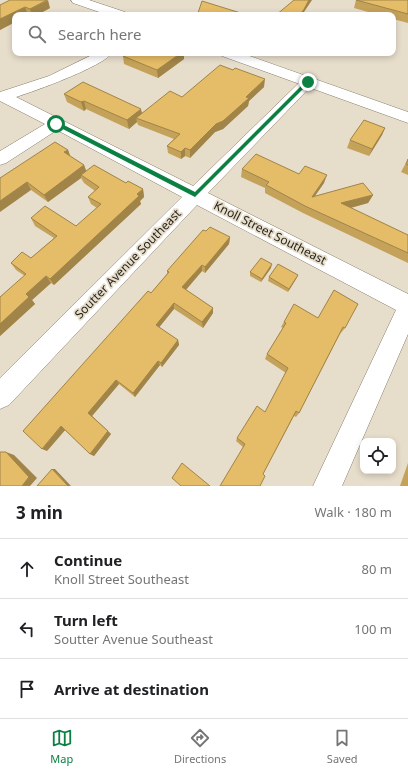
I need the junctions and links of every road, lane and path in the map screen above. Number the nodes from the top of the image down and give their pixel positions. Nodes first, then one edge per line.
1 (78, 0) edge
2 (112, 12) edge
3 (100, 56) edge
4 (235, 56) edge
5 (308, 82) junction
6 (2, 97) edge
7 (408, 118) edge
8 (56, 124) junction
9 (0, 159) edge
10 (195, 195) junction
11 (408, 305) edge
12 (408, 308) edge
13 (0, 396) edge
14 (328, 486) edge

1 - 2 street
3 - 6 street
4 - 5 street
5 - 7 street
5 - 10 street, Soutter Avenue Southeast
6 - 8 street, Knoll Street Southeast
8 - 9 street
8 - 10 street, Knoll Street Southeast
10 - 11 street, Knoll Street Southeast
10 - 13 street, Soutter Avenue Southeast
12 - 14 street

